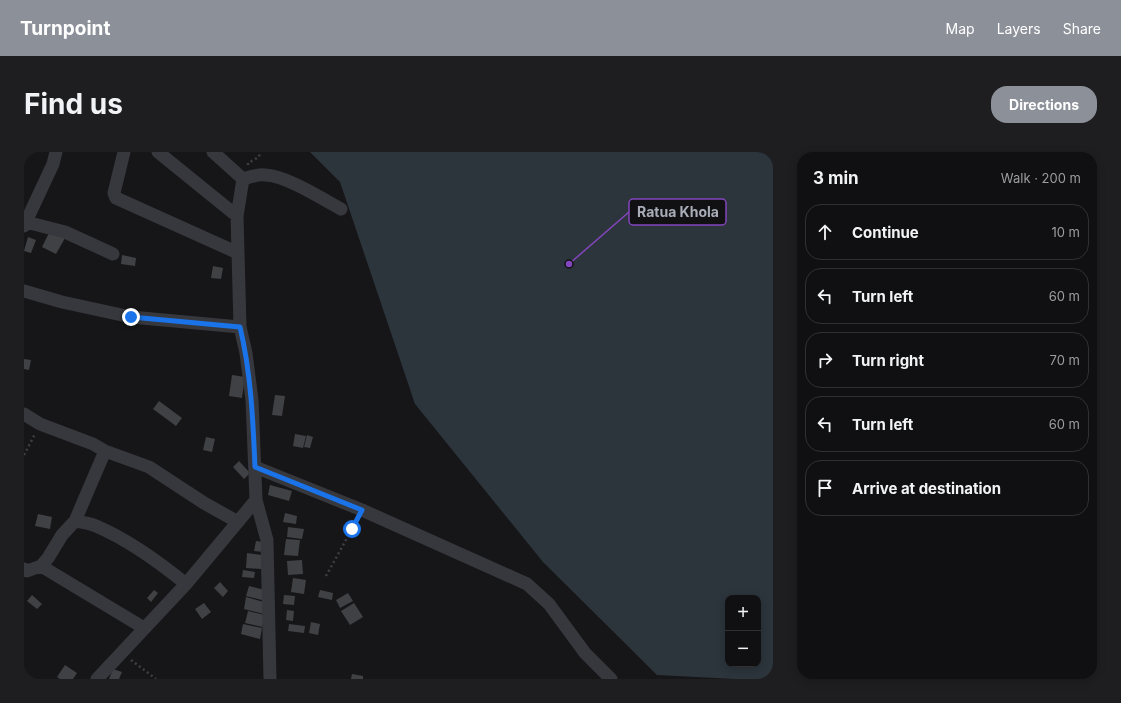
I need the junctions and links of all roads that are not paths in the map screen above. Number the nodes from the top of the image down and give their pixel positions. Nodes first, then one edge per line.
1 (56, 152) edge
2 (124, 152) edge
3 (158, 152) edge
4 (213, 152) edge
5 (243, 179) junction
6 (341, 209) dead end
7 (237, 216) junction
8 (25, 224) edge
9 (238, 253) junction
10 (113, 254) dead end
11 (24, 291) edge
12 (240, 327) junction
13 (24, 414) edge
14 (105, 451) junction
15 (255, 467) junction
16 (256, 500) junction
17 (75, 521) junction
18 (238, 522) junction
19 (41, 566) junction
20 (24, 569) edge
21 (186, 584) junction
22 (144, 628) junction
23 (97, 679) edge
24 (270, 679) edge
25 (611, 679) edge

1 - 8 street
2 - 9 street
3 - 7 street
4 - 5 street
5 - 6 street
5 - 7 street
7 - 9 street
8 - 10 street
9 - 12 street
11 - 12 street
12 - 15 street
13 - 14 street
14 - 17 street
14 - 18 street
15 - 16 street
15 - 25 street
16 - 18 street
16 - 24 street
17 - 19 street
17 - 21 street
18 - 21 street
19 - 20 street
19 - 22 street
21 - 22 street
22 - 23 street

